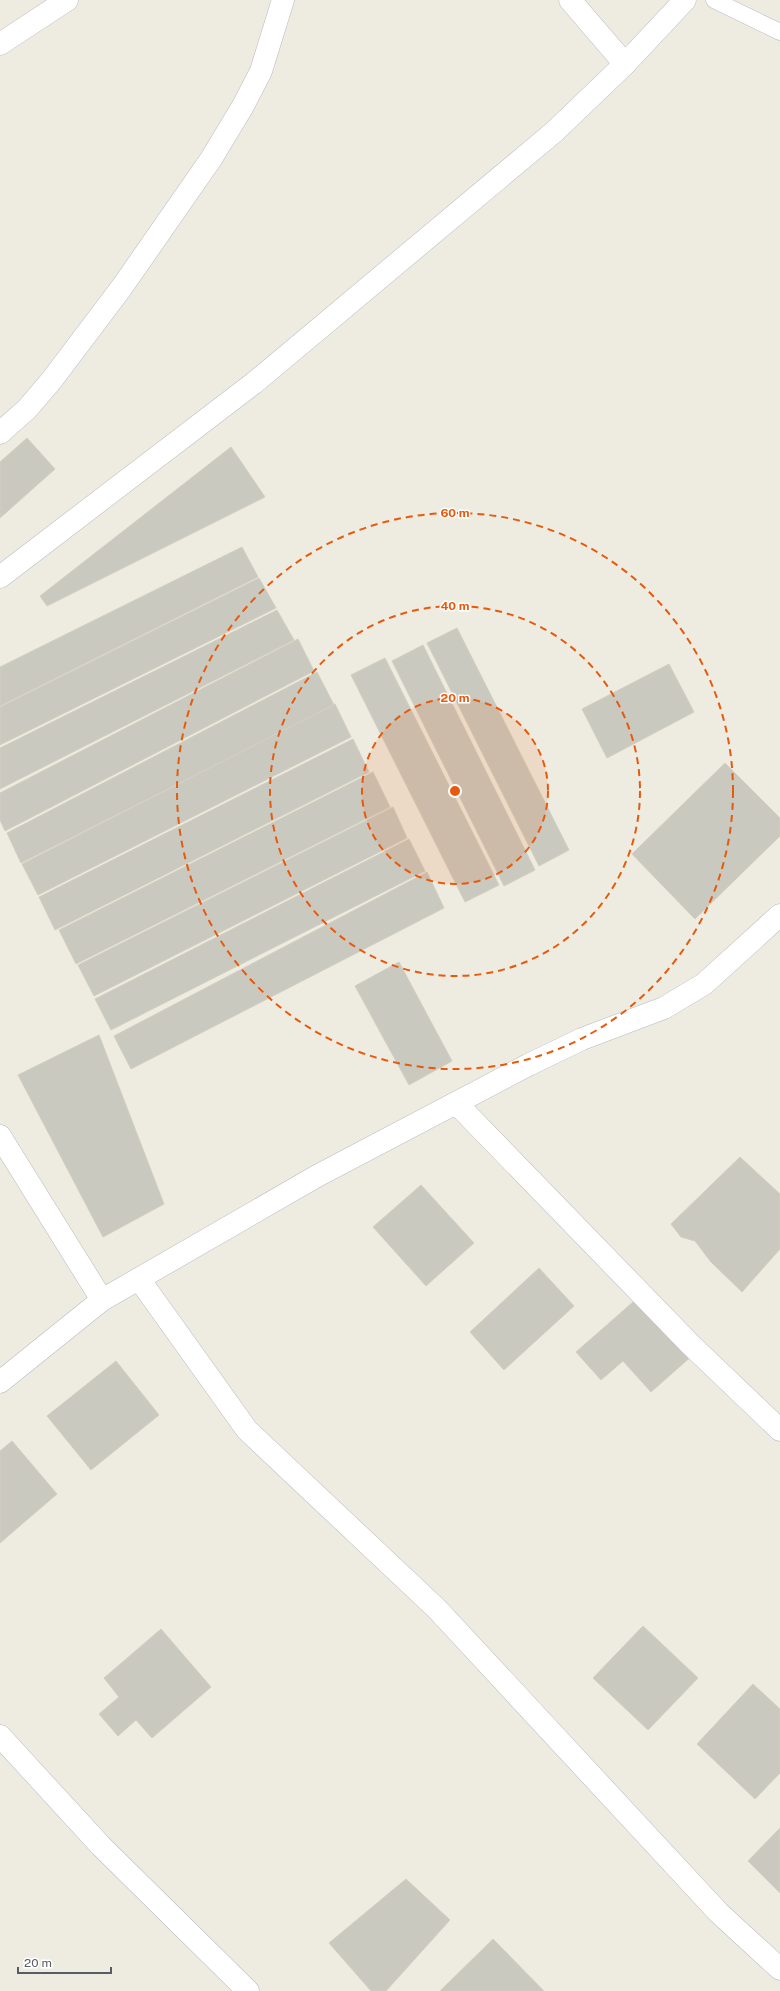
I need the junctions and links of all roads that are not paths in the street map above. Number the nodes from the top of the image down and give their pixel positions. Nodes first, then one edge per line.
1 (67, 0) edge
2 (283, 0) edge
3 (570, 0) edge
4 (685, 0) edge
5 (714, 0) edge
6 (780, 32) edge
7 (0, 44) edge
8 (625, 64) junction
9 (0, 433) edge
10 (0, 577) edge
11 (780, 915) edge
12 (456, 1103) junction
13 (0, 1136) edge
14 (139, 1279) junction
15 (102, 1300) junction
16 (0, 1382) edge
17 (780, 1430) edge
18 (0, 1736) edge
19 (780, 1969) edge
20 (248, 1991) edge

1 - 7 street
2 - 9 street
3 - 8 street
4 - 8 street
5 - 6 lane
8 - 10 street
11 - 12 street
12 - 14 street
12 - 17 street
13 - 15 street
14 - 15 street
14 - 19 street
15 - 16 street
18 - 20 street

